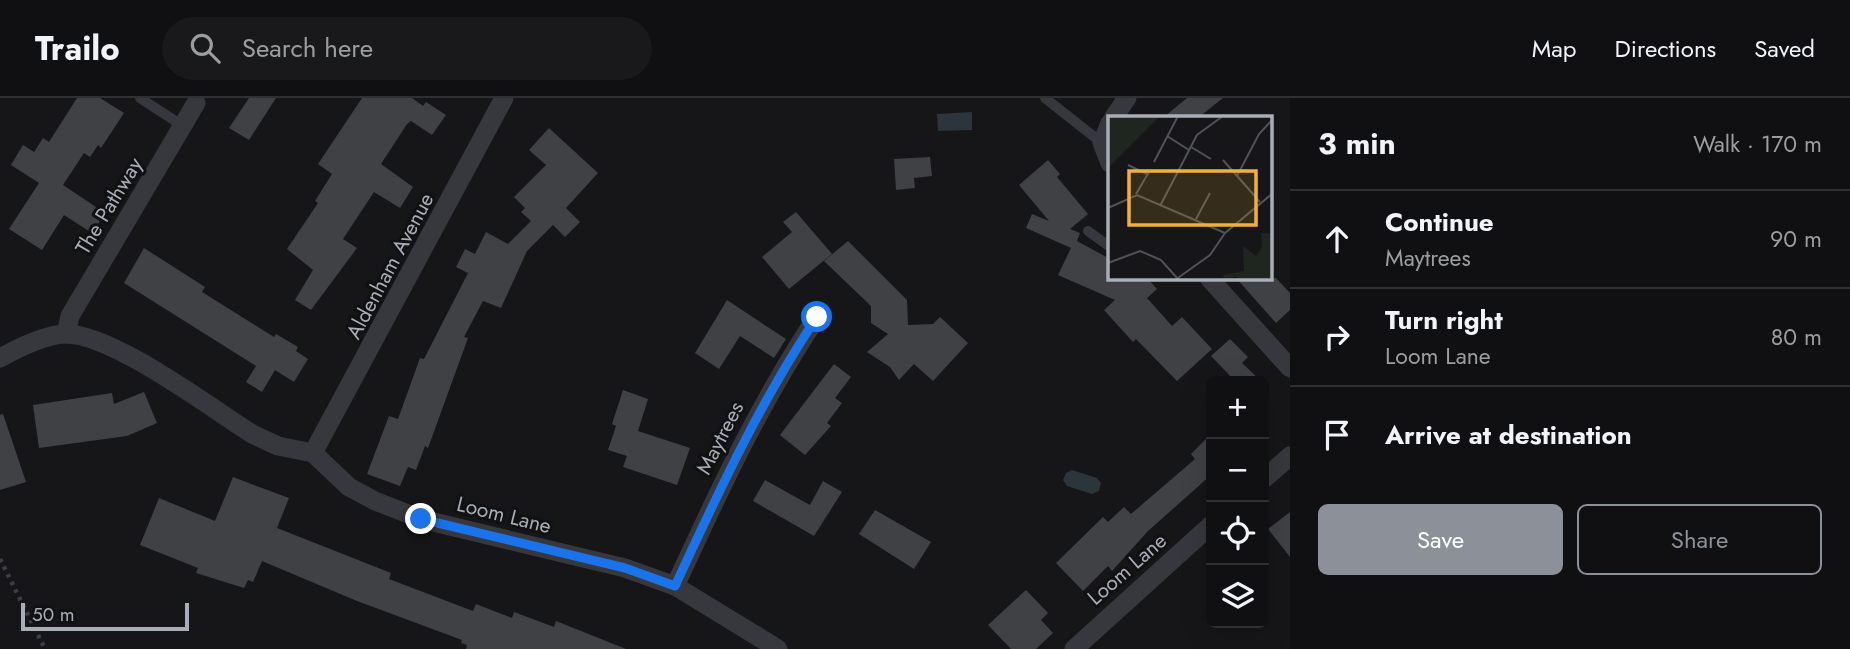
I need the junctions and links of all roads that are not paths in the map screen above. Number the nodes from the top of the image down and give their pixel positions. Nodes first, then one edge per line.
1 (140, 98) edge
2 (504, 98) edge
3 (1045, 98) edge
4 (1127, 98) edge
5 (196, 103) dead end
6 (1115, 116) edge
7 (183, 127) junction
8 (1108, 128) edge
9 (1102, 143) junction
10 (1108, 158) edge
11 (1088, 231) dead end
12 (1108, 246) edge
13 (1211, 280) edge
14 (817, 317) dead end
15 (66, 334) junction
16 (0, 358) edge
17 (1290, 368) edge
18 (313, 453) junction
19 (1290, 456) edge
20 (1269, 475) edge
21 (1206, 530) edge
22 (675, 586) junction
23 (778, 649) edge
24 (1074, 649) edge

1 - 7 lane
2 - 18 street, Aldenham Avenue
3 - 9 lane
4 - 6 street
5 - 7 street, The Pathway
7 - 15 street, The Pathway
8 - 9 street
9 - 10 street
11 - 12 lane
13 - 17 street
14 - 22 street, Maytrees
15 - 16 street
15 - 18 street
18 - 22 street, Loom Lane
19 - 20 street
21 - 24 street, Loom Lane
22 - 23 street, Loom Lane

